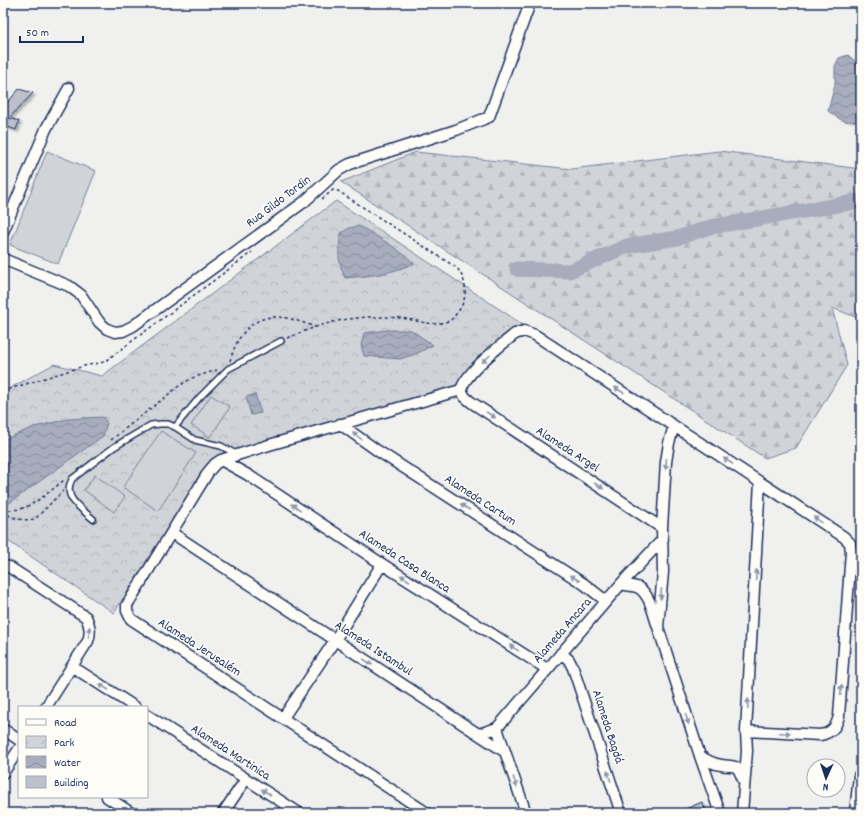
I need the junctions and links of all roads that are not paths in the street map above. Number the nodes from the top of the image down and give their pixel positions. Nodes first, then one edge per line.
1 (530, 3) edge
2 (69, 88) dead end
3 (3, 232) edge
4 (3, 259) edge
5 (281, 341) road end
6 (461, 390) junction
7 (340, 424) junction
8 (674, 426) junction
9 (175, 427) junction
10 (239, 454) junction
11 (221, 460) junction
12 (760, 482) junction
13 (93, 519) dead end
14 (662, 528) junction
15 (172, 533) junction
16 (662, 539) junction
17 (382, 564) junction
18 (3, 566) edge
19 (621, 584) junction
20 (606, 601) junction
21 (658, 627) junction
22 (335, 640) junction
23 (561, 653) junction
24 (73, 667) junction
25 (547, 669) junction
26 (47, 706) edge
27 (133, 706) edge
28 (148, 716) edge
29 (283, 718) junction
30 (497, 728) junction
31 (3, 729) edge
32 (746, 731) junction
33 (479, 734) junction
34 (18, 739) edge
35 (18, 750) edge
36 (504, 751) junction
37 (747, 751) junction
38 (700, 756) junction
39 (721, 765) junction
40 (733, 765) junction
41 (3, 773) edge
42 (861, 776) edge
43 (246, 779) junction
44 (744, 782) junction
45 (712, 790) junction
46 (108, 798) edge
47 (131, 813) edge
48 (223, 813) edge
49 (299, 813) edge
50 (428, 813) edge
51 (526, 813) edge
52 (622, 813) edge
53 (720, 813) edge
54 (742, 813) edge
55 (857, 813) edge

1 - 4 street, Rua Gildo Tordin
2 - 3 street
5 - 9 lane
6 - 7 street, Alameda Jerusalém
8 -> 6 street
6 -> 14 street, Alameda Argel
7 - 10 street, Alameda Jerusalém
20 -> 7 street, Alameda Cartum
12 -> 8 street
8 -> 14 street
9 - 10 lane
9 - 13 lane
10 - 11 street, Alameda Jerusalém
11 - 15 street, Alameda Jerusalém
17 -> 11 street, Alameda Casa Blanca
32 -> 12 street
32 -> 12 street
14 - 16 street
15 - 22 street, Alameda Istambul
15 - 29 street, Alameda Jerusalém
16 - 19 street, Alameda Ancara
16 -> 21 street
17 - 22 street
25 -> 17 street, Alameda Casa Blanca
24 -> 18 street
19 - 20 street, Alameda Ancara
19 - 21 street
20 - 23 street, Alameda Ancara
21 -> 38 street
22 - 29 street
22 -> 33 street, Alameda Istambul
23 - 25 street, Alameda Ancara
52 -> 23 street, Alameda Bagdá
24 - 26 street
27 -> 24 street
25 - 30 street, Alameda Ancara
28 - 43 street, Alameda Martinica
29 - 50 street, Alameda Jerusalém
30 - 33 street
30 - 36 street
31 - 34 street
32 - 37 street
33 - 36 street, Alameda Istambul
35 - 41 street
36 -> 51 street
37 - 40 street
37 - 44 street
38 - 39 street
38 - 45 street
39 - 40 street
39 - 45 street
40 - 44 street
42 - 55 main road
43 - 48 street
49 -> 43 street, Alameda Martinica
44 - 54 street
45 - 53 street
46 - 47 street

